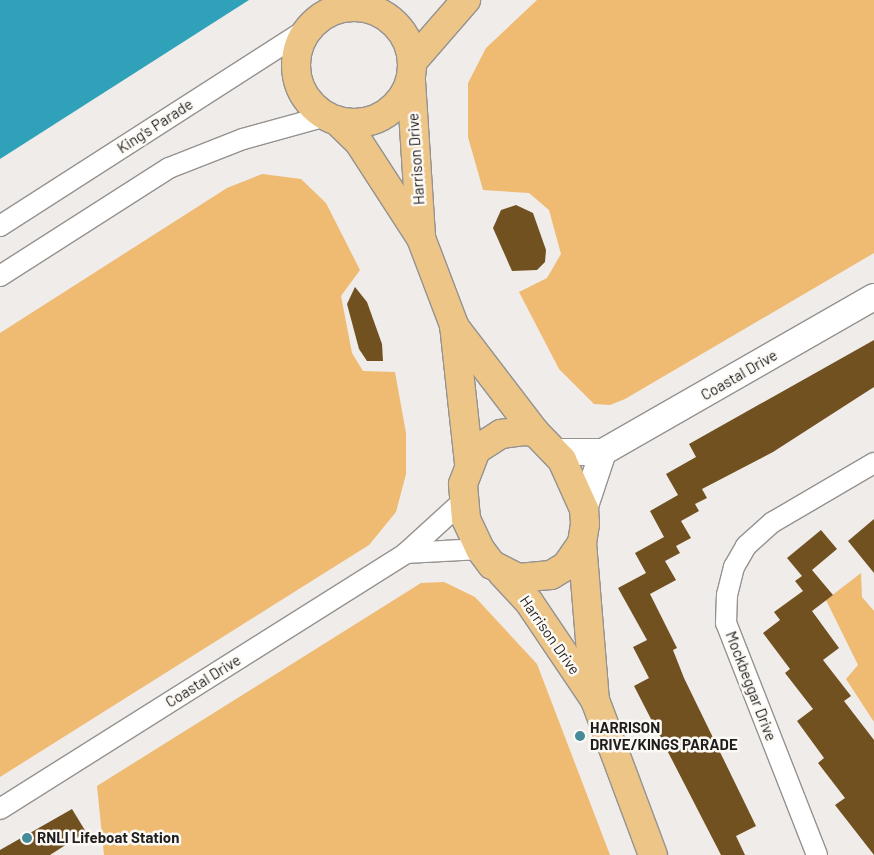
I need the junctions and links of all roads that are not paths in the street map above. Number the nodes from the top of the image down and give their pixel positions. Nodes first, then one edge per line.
1 (466, 0) edge
2 (358, 3) edge
3 (311, 26) junction
4 (412, 71) junction
5 (331, 118) junction
6 (0, 226) edge
7 (421, 238) junction
8 (0, 276) edge
9 (874, 298) edge
10 (454, 325) junction
11 (535, 432) junction
12 (556, 452) junction
13 (603, 452) junction
14 (874, 463) edge
15 (469, 464) junction
16 (463, 501) junction
17 (584, 509) junction
18 (582, 544) junction
19 (480, 549) junction
20 (406, 553) junction
21 (502, 573) junction
22 (595, 700) junction
23 (0, 809) edge
24 (653, 855) edge
25 (817, 855) edge

1 - 4 main road
2 - 3 main road
2 - 4 main road
3 - 5 main road
3 - 6 street, King's Parade
4 - 5 main road
4 - 7 main road, Harrison Drive
5 - 7 main road, Harrison Drive
5 - 8 street
7 - 10 main road, Harrison Drive
9 - 13 street, Coastal Drive
10 - 11 main road, Harrison Drive
10 - 15 main road, Harrison Drive
11 - 12 main road
11 - 15 main road
12 - 13 street, Coastal Drive
12 - 17 main road
13 - 17 street
14 - 25 street, Mockbeggar Drive
15 - 16 main road
16 - 19 main road
16 - 20 street, Coastal Drive
17 - 18 main road
18 - 21 main road
18 - 22 main road, Harrison Drive
19 - 20 street
19 - 21 main road
20 - 23 street, Coastal Drive
21 - 22 main road, Harrison Drive
22 - 24 main road, Harrison Drive

